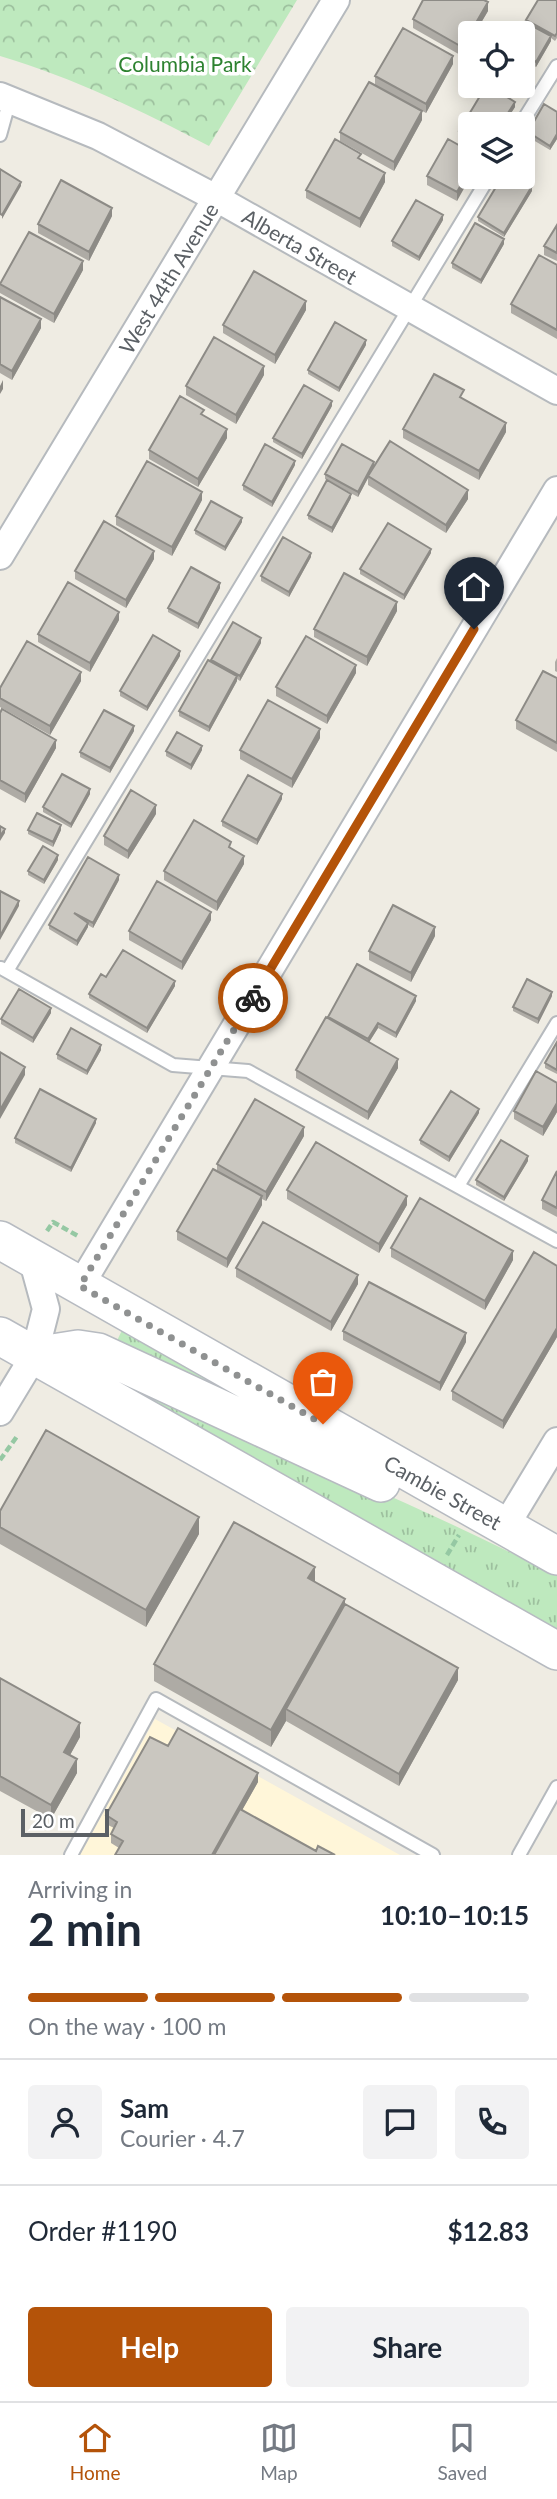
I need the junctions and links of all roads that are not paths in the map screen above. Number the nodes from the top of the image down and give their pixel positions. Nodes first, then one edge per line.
1 (336, 0) edge
2 (557, 66) edge
3 (5, 97) edge
4 (528, 112) edge
5 (0, 135) edge
6 (482, 189) edge
7 (216, 198) junction
8 (408, 308) junction
9 (557, 391) edge
10 (557, 490) edge
11 (0, 556) edge
12 (4, 969) edge
13 (557, 1023) edge
14 (211, 1068) junction
15 (458, 1186) junction
16 (0, 1240) edge
17 (557, 1241) edge
18 (39, 1245) junction
19 (80, 1286) junction
20 (0, 1336) edge
21 (34, 1356) junction
22 (0, 1412) edge
23 (557, 1441) edge
24 (444, 1493) junction
25 (505, 1527) junction
26 (557, 1556) edge
27 (557, 1651) edge
28 (557, 1787) edge
29 (71, 1855) edge
30 (433, 1855) edge
31 (519, 1855) edge

1 - 7 street, West 44th Avenue
2 - 4 lane
3 - 5 lane
3 - 7 street, Alberta Street
6 - 8 lane
7 - 8 street, Alberta Street
7 - 11 street, West 44th Avenue
8 - 9 street, Alberta Street
8 - 12 lane
10 - 14 street
12 - 14 lane
13 - 15 lane
14 - 15 lane
14 - 19 street
15 - 17 lane
16 - 18 main road, Cambie Street
18 - 19 main road, Cambie Street
18 - 21 street
19 - 24 main road, Cambie Street
20 - 21 main road
21 - 22 street
21 - 24 main road
21 - 27 main road
23 - 25 street
24 - 25 main road, Cambie Street
25 - 26 main road, Cambie Street
28 - 31 lane
29 - 30 lane

